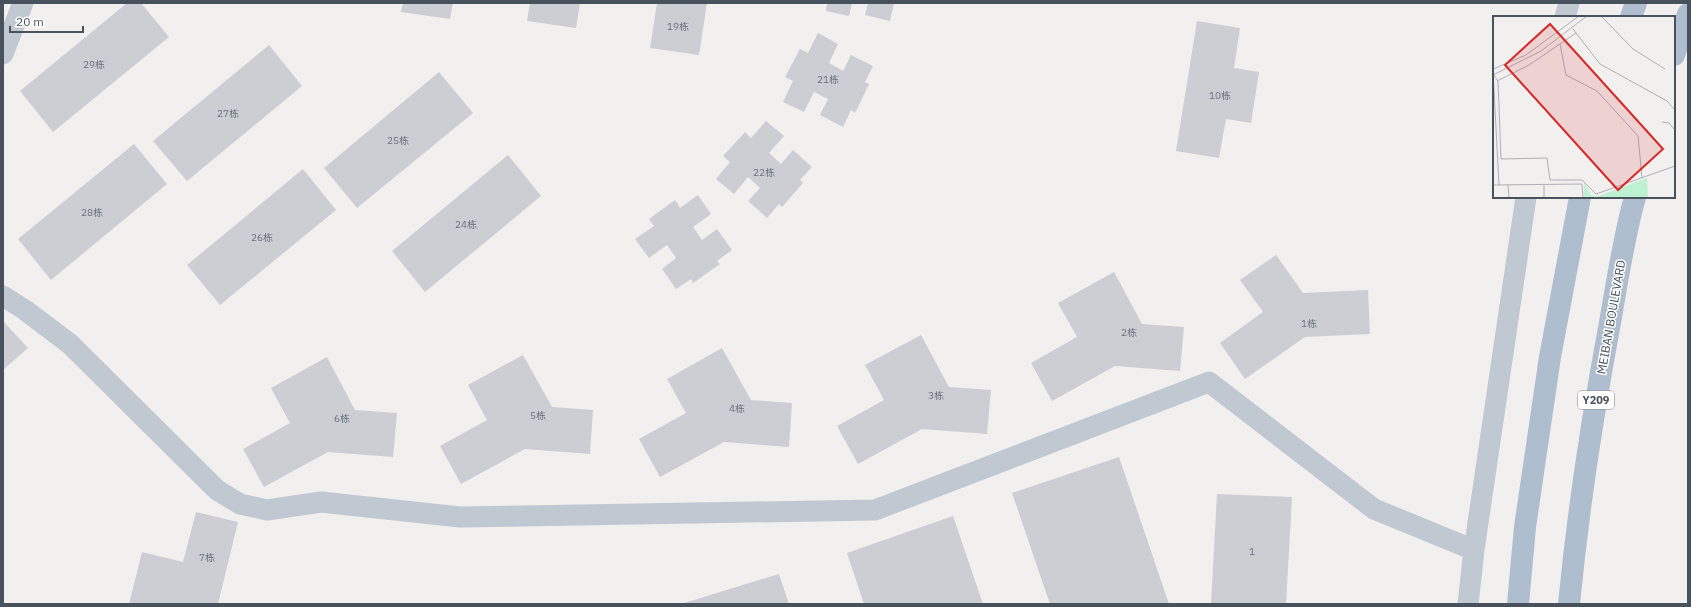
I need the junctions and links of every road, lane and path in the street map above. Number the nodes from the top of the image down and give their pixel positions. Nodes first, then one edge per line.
1 (23, 3) edge
2 (1569, 3) edge
3 (1636, 3) edge
4 (1688, 14) edge
5 (1565, 16) edge
6 (1631, 16) edge
7 (1675, 52) edge
8 (3, 54) edge
9 (1526, 198) edge
10 (1580, 198) edge
11 (1635, 198) edge
12 (3, 296) edge
13 (1474, 550) junction
14 (1468, 604) edge
15 (1518, 604) edge
16 (1569, 604) edge

1 - 8 street
2 - 5 street
3 - 6 main road
4 - 7 main road
9 - 13 street
10 - 15 main road
11 - 16 main road, MEIBAN BOULEVARD / Y209
12 - 13 street
13 - 14 street

